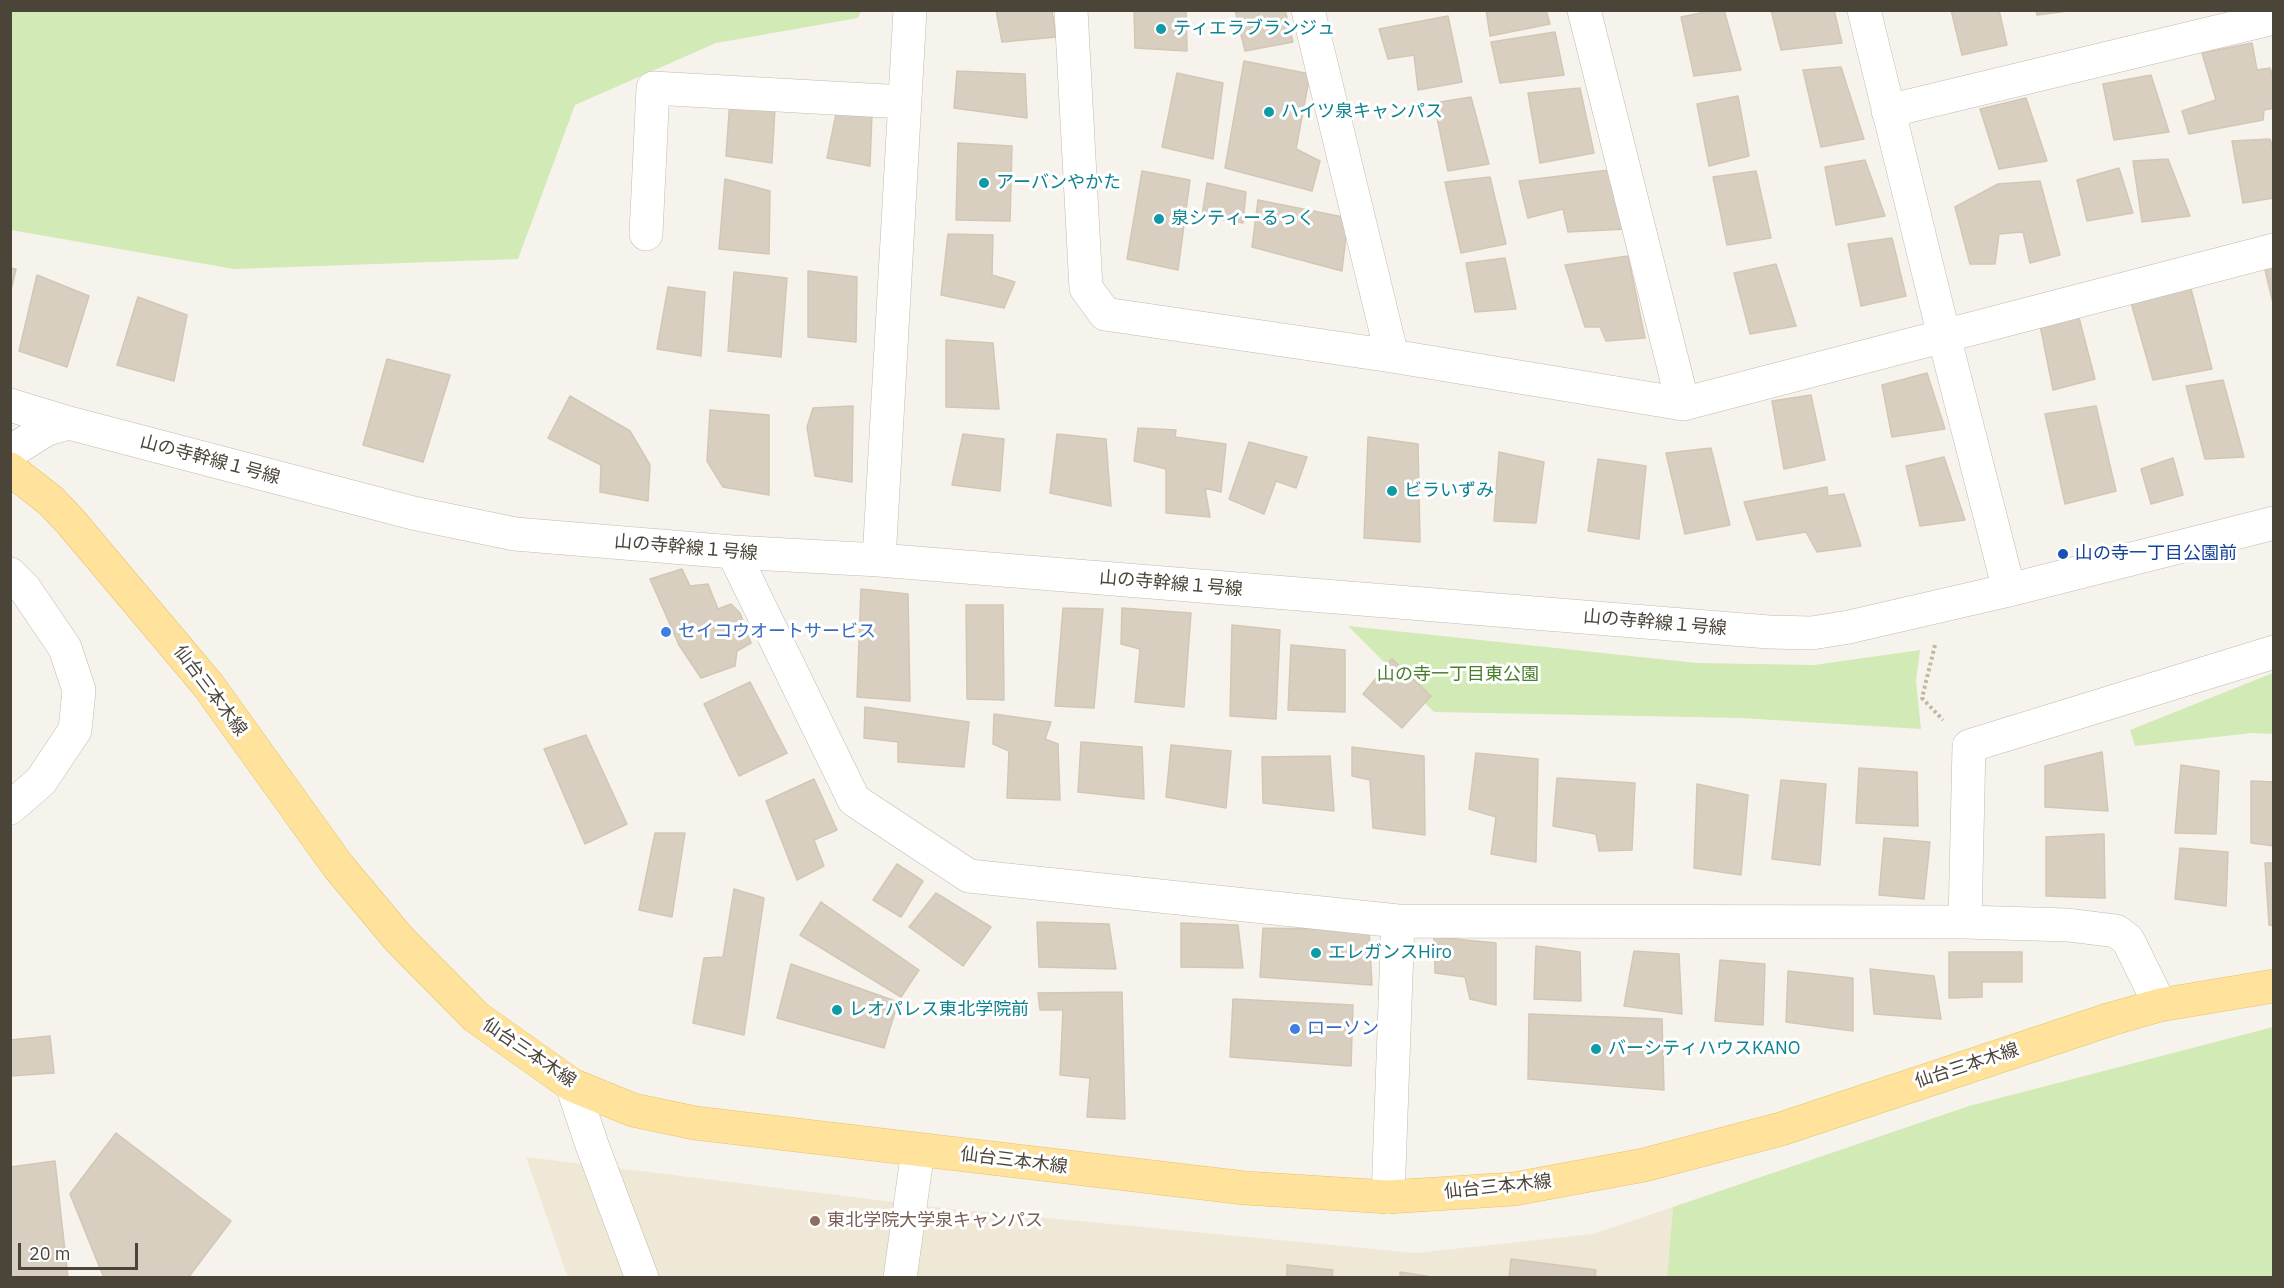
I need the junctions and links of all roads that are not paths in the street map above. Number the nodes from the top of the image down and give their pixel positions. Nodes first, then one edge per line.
1 (910, 10) edge
2 (1071, 10) edge
3 (1308, 10) edge
4 (1584, 10) edge
5 (1864, 10) edge
6 (2274, 18) edge
7 (904, 102) junction
8 (1888, 111) junction
9 (646, 234) dead end
10 (2274, 250) edge
11 (1944, 336) junction
12 (1392, 356) junction
13 (1683, 404) junction
14 (10, 405) edge
15 (69, 423) junction
16 (10, 452) edge
17 (10, 469) edge
18 (2274, 523) edge
19 (734, 552) junction
20 (879, 560) junction
21 (10, 574) edge
22 (2009, 590) junction
23 (2274, 652) edge
24 (10, 808) edge
25 (1398, 921) junction
26 (1965, 922) junction
27 (2274, 986) edge
28 (2160, 1005) junction
29 (572, 1085) junction
30 (918, 1150) junction
31 (1388, 1197) junction
32 (642, 1278) edge
33 (900, 1278) edge

1 - 7 street
2 - 12 street
3 - 12 street
4 - 13 street
5 - 8 street
6 - 8 street
7 - 9 street
7 - 20 street
8 - 11 street
10 - 11 street
11 - 13 street
11 - 22 street
12 - 13 street
14 - 15 street, 山の寺幹線１号線
15 - 16 street
15 - 19 street, 山の寺幹線１号線
17 - 29 main road, 仙台三本木線
18 - 22 street, 山の寺幹線１号線
19 - 20 street, 山の寺幹線１号線
19 - 25 street
20 - 22 street, 山の寺幹線１号線
21 - 24 street
23 - 26 street
25 - 26 street
25 - 31 street
26 - 28 street
27 - 28 main road, 仙台三本木線
28 - 31 main road, 仙台三本木線
29 - 30 main road, 仙台三本木線
29 - 32 street
30 - 31 main road, 仙台三本木線
30 - 33 street

